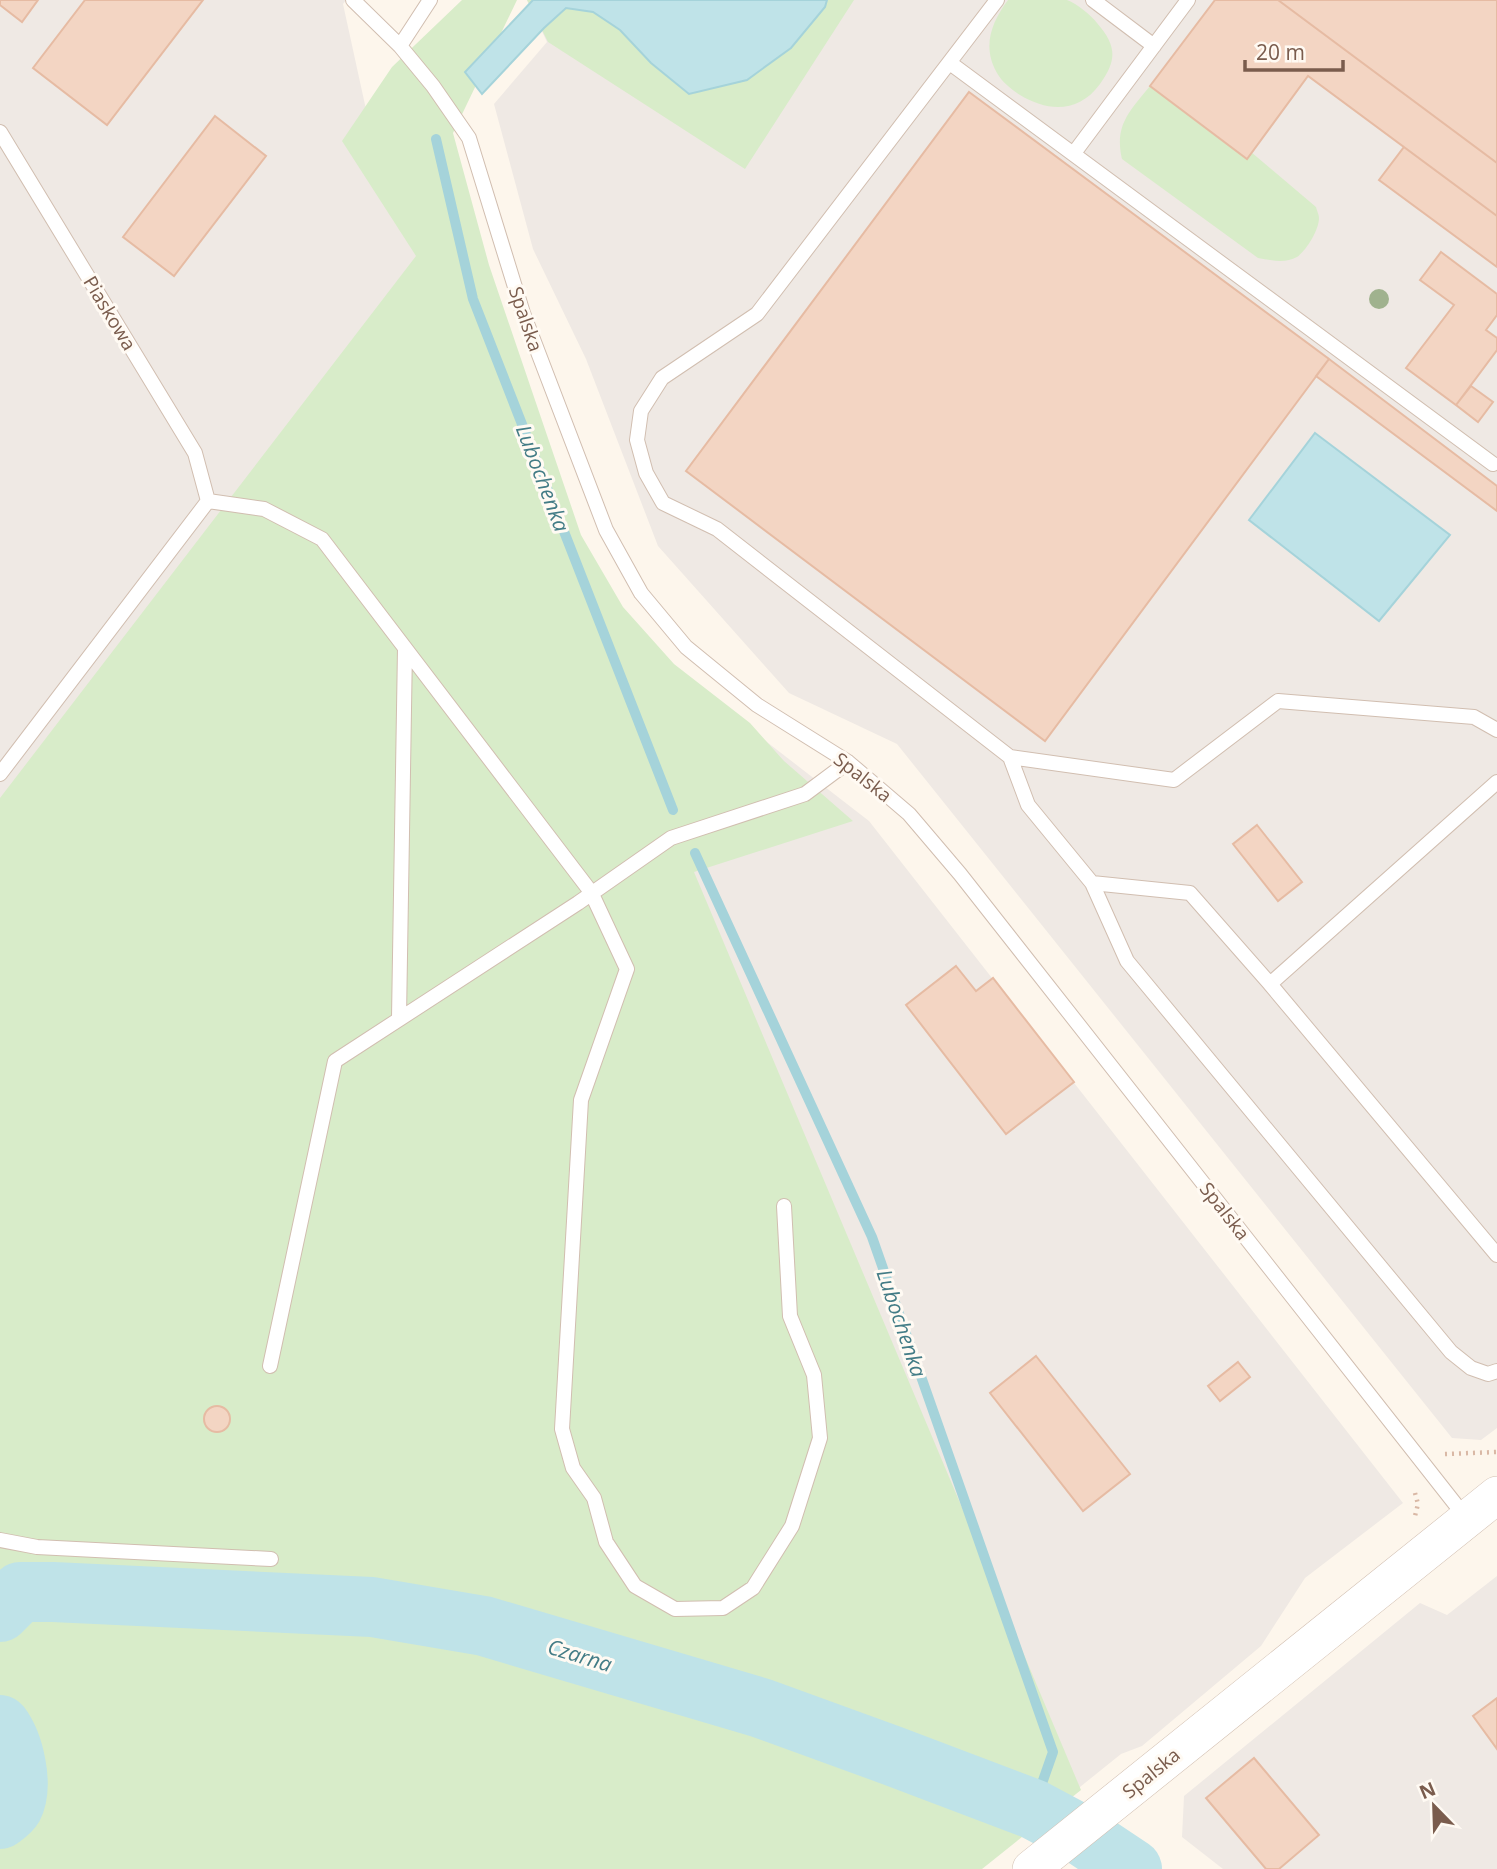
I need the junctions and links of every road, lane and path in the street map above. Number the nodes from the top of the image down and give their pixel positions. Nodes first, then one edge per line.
1 (353, 0) edge
2 (430, 0) edge
3 (997, 0) edge
4 (1093, 0) edge
5 (1188, 0) edge
6 (400, 46) junction
7 (1154, 46) junction
8 (950, 63) junction
9 (0, 132) edge
10 (1074, 153) junction
11 (1493, 464) dead end
12 (208, 500) junction
13 (405, 648) junction
14 (1497, 730) edge
15 (1010, 757) junction
16 (848, 762) junction
17 (0, 774) edge
18 (1497, 782) edge
19 (1092, 883) junction
20 (591, 892) junction
21 (1270, 984) junction
22 (399, 1018) junction
23 (784, 1206) dead end
24 (1497, 1255) edge
25 (270, 1366) dead end
26 (1497, 1371) edge
27 (1497, 1452) edge
28 (1442, 1454) dead end
29 (1497, 1495) edge
30 (1467, 1520) junction
31 (0, 1540) edge
32 (271, 1559) dead end
33 (1031, 1869) edge

1 - 6 lane, Spalska
2 - 6 lane
3 - 8 lane
4 - 7 lane
5 - 7 lane
6 - 16 lane, Spalska
7 - 10 lane
8 - 10 lane
8 - 15 lane
9 - 12 lane, Piaskowa
10 - 11 lane
12 - 13 lane
12 - 17 lane
13 - 20 lane
13 - 22 lane
14 - 15 lane
15 - 19 lane
16 - 20 lane
16 - 30 lane, Spalska
18 - 21 lane
19 - 21 lane
19 - 26 lane
20 - 22 lane
20 - 23 lane
21 - 24 lane
22 - 25 lane
27 - 28 path
29 - 30 street, Spalska
30 - 33 street, Spalska
31 - 32 lane

